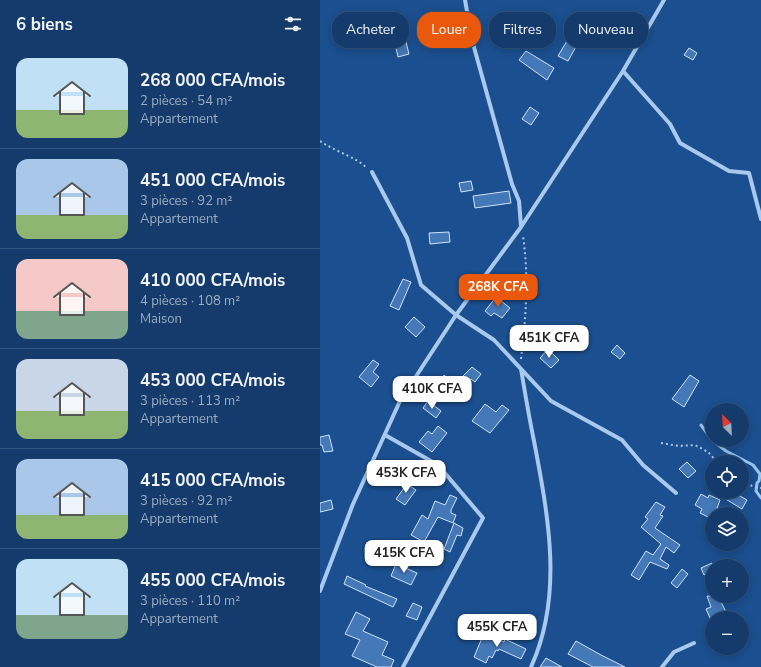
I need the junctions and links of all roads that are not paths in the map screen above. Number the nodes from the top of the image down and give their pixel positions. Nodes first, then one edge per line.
1 (466, 0) edge
2 (664, 0) edge
3 (623, 71) junction
4 (372, 172) road end
5 (761, 219) edge
6 (521, 227) junction
7 (456, 315) junction
8 (520, 368) junction
9 (385, 435) junction
10 (676, 493) dead end
11 (320, 591) edge
12 (694, 643) dead end
13 (403, 667) edge
14 (531, 667) edge
15 (662, 667) edge

1 - 6 street
2 - 3 street
3 - 5 street
3 - 6 street
4 - 7 street
6 - 7 street
7 - 8 street
7 - 9 street
8 - 10 street
8 - 14 street
9 - 11 street
9 - 13 street
12 - 15 street

